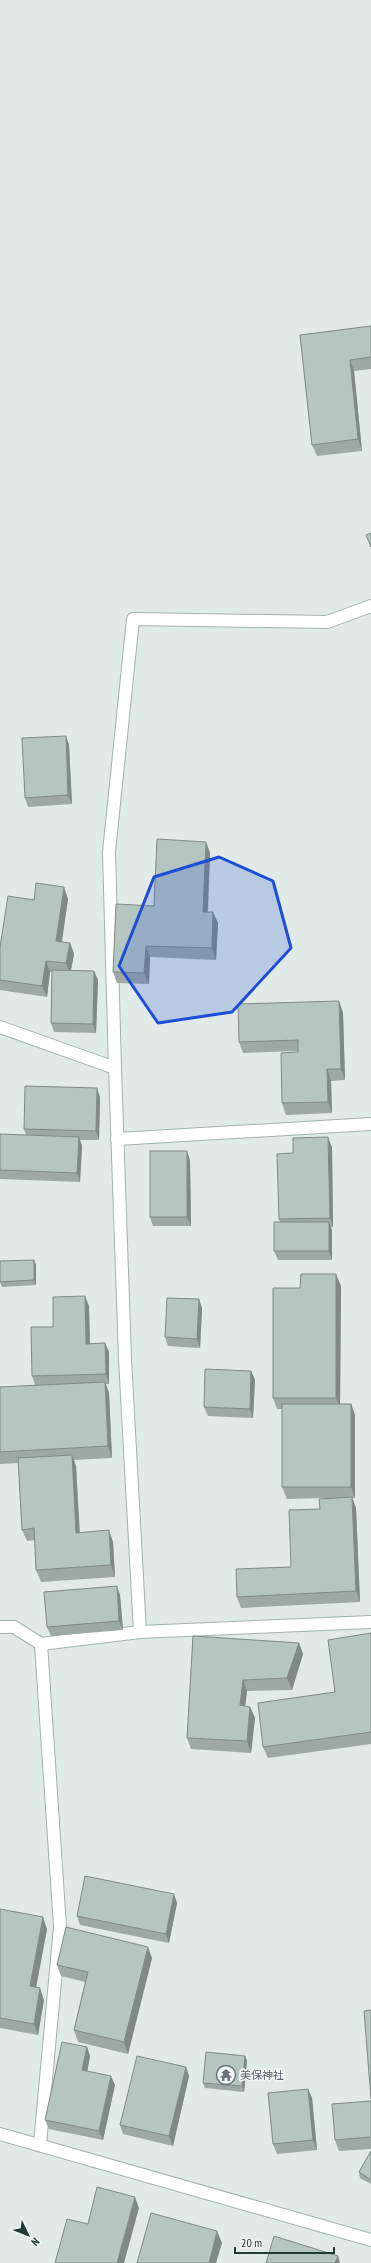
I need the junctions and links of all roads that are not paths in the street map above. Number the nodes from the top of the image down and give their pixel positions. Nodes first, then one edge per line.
1 (371, 606) edge
2 (0, 1027) edge
3 (115, 1068) junction
4 (371, 1124) edge
5 (117, 1139) junction
6 (371, 1622) edge
7 (0, 1627) edge
8 (140, 1632) junction
9 (41, 1644) junction
10 (0, 2134) edge
11 (40, 2144) junction
12 (371, 2240) edge

1 - 3 street
2 - 3 street
3 - 5 street
4 - 5 street
5 - 8 street
6 - 8 street
7 - 9 street
8 - 9 street
9 - 11 street
10 - 11 street
11 - 12 street

